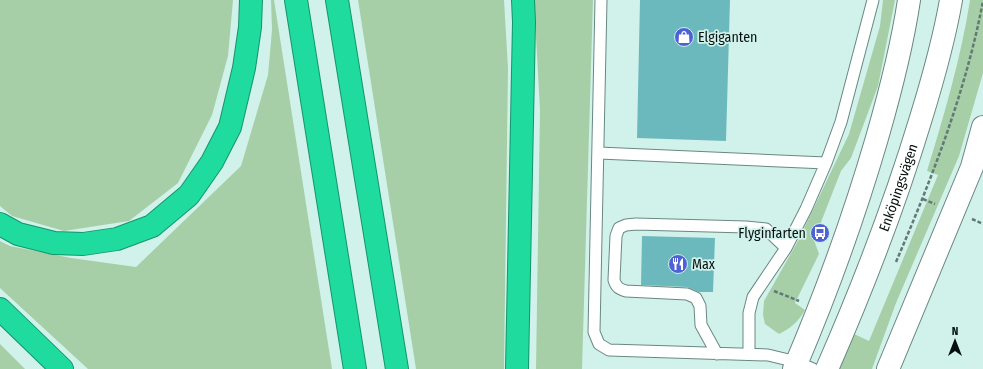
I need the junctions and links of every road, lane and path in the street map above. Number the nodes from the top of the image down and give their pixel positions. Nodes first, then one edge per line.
1 (251, 0) edge
2 (296, 0) edge
3 (337, 0) edge
4 (523, 0) edge
5 (530, 0) edge
6 (601, 0) edge
7 (873, 0) edge
8 (909, 0) edge
9 (951, 0) edge
10 (983, 1) edge
11 (524, 22) junction
12 (983, 127) edge
13 (599, 153) junction
14 (826, 163) junction
15 (0, 224) edge
16 (786, 248) junction
17 (895, 264) dead end
18 (0, 309) edge
19 (717, 354) junction
20 (749, 354) junction
21 (801, 367) edge
22 (62, 369) edge
23 (355, 369) edge
24 (397, 369) edge
25 (517, 369) edge
26 (827, 369) edge
27 (888, 369) edge

1 - 15 highway
2 - 23 highway
3 - 24 highway
4 - 11 highway
5 - 11 highway
6 - 13 lane
7 - 14 lane
8 - 21 street
9 - 26 street, Enköpingsvägen
10 - 17 path
11 - 25 highway
12 - 27 street
13 - 14 lane
13 - 19 lane
14 - 16 lane
16 - 19 lane
16 - 20 lane
18 - 22 highway
19 - 20 lane
20 - 21 lane

